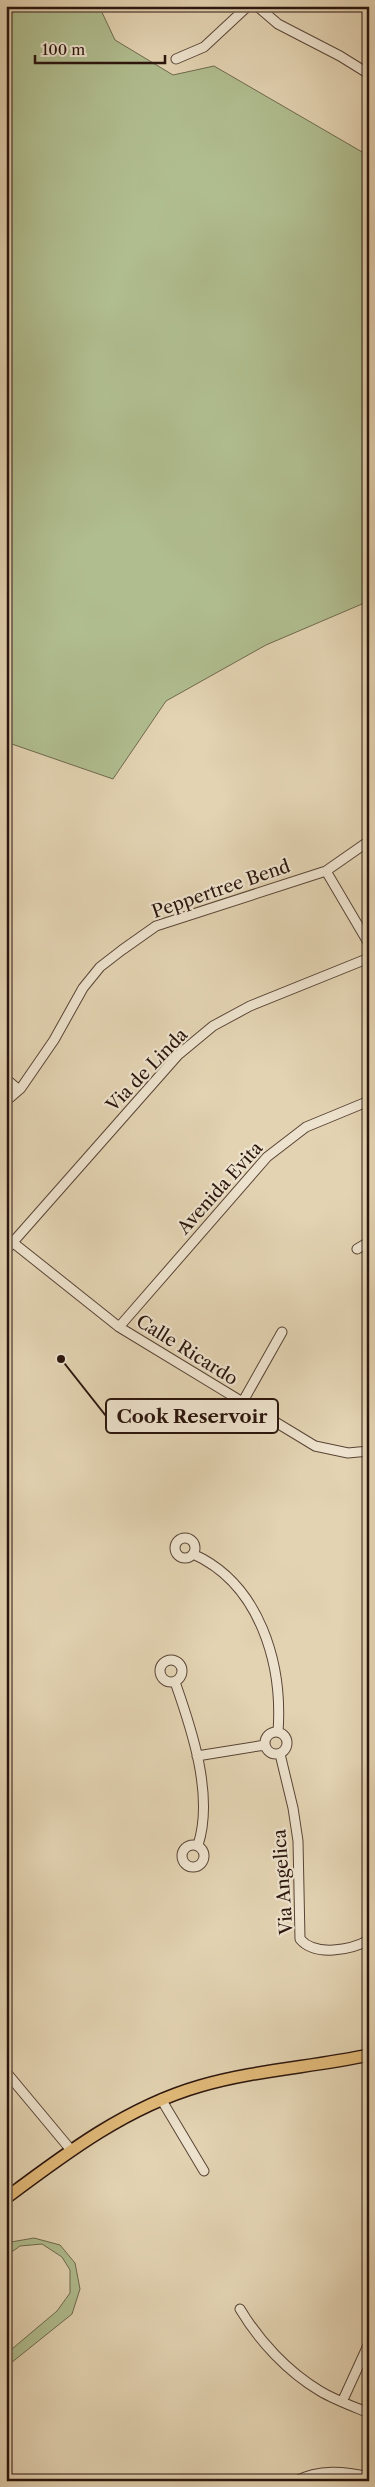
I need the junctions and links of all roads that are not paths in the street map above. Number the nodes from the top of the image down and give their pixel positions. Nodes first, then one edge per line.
1 (248, 6) edge
2 (257, 6) edge
3 (176, 59) dead end
4 (369, 74) edge
5 (369, 842) edge
6 (326, 871) junction
7 (369, 944) edge
8 (369, 958) edge
9 (6, 1079) edge
10 (19, 1090) junction
11 (6, 1101) edge
12 (369, 1102) edge
13 (369, 1242) edge
14 (8, 1243) edge
15 (357, 1250) dead end
16 (119, 1326) junction
17 (282, 1332) dead end
18 (242, 1402) junction
19 (369, 1450) edge
20 (193, 1554) dead end
21 (175, 1682) dead end
22 (278, 1732) junction
23 (265, 1745) junction
24 (280, 1754) junction
25 (197, 1756) junction
26 (198, 1845) dead end
27 (368, 1941) edge
28 (369, 2056) edge
29 (6, 2072) edge
30 (161, 2099) junction
31 (71, 2150) junction
32 (204, 2171) dead end
33 (6, 2198) edge
34 (240, 2309) dead end
35 (369, 2343) edge
36 (342, 2402) junction
37 (369, 2413) edge
38 (369, 2477) edge
39 (296, 2481) edge

1 - 3 street
2 - 4 street
5 - 6 street, Peppertree Bend
6 - 7 street
6 - 10 street, Peppertree Bend
8 - 14 street, Via de Linda
9 - 10 street
10 - 11 street, Peppertree Bend
12 - 16 street, Avenida Evita
13 - 15 street
14 - 16 street, Calle Ricardo
16 - 18 street, Calle Ricardo
17 - 18 street
18 - 19 street, Calle Ricardo
20 - 22 street, Via Angelica
21 - 25 street
22 - 23 street
22 - 24 street, Via Angelica
23 - 24 street
23 - 25 street
24 - 27 street, Via Angelica
25 - 26 street
28 - 30 main road
29 - 31 street
30 - 31 main road
30 - 32 street
31 - 33 main road
34 - 36 street
35 - 36 street
36 - 37 street
38 - 39 street

